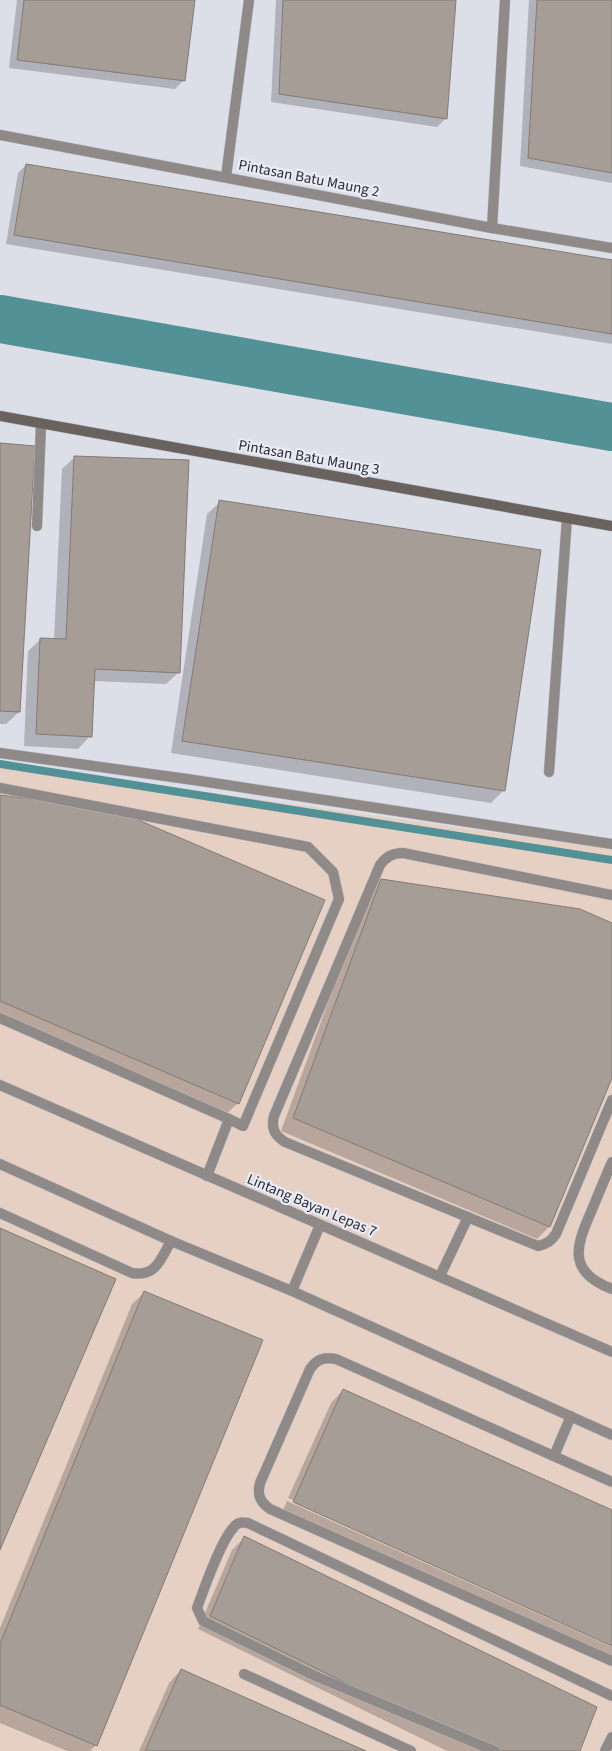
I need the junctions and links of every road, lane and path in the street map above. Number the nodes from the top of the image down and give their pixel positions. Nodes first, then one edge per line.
1 (249, 0) edge
2 (504, 0) edge
3 (0, 136) edge
4 (226, 177) junction
5 (492, 228) junction
6 (612, 248) edge
7 (0, 416) edge
8 (41, 424) junction
9 (567, 518) junction
10 (37, 526) dead end
11 (612, 526) edge
12 (0, 753) edge
13 (549, 772) dead end
14 (0, 788) edge
15 (612, 844) edge
16 (612, 895) edge
17 (0, 1018) edge
18 (0, 1085) edge
19 (612, 1100) edge
20 (229, 1119) junction
21 (612, 1162) edge
22 (0, 1164) edge
23 (207, 1176) junction
24 (0, 1213) edge
25 (468, 1217) junction
26 (320, 1225) junction
27 (171, 1241) junction
28 (440, 1276) junction
29 (612, 1289) edge
30 (292, 1291) junction
31 (612, 1352) edge
32 (571, 1416) junction
33 (612, 1434) edge
34 (554, 1456) junction
35 (612, 1482) edge
36 (612, 1661) edge
37 (244, 1674) dead end
38 (612, 1696) edge
39 (612, 1737) edge
40 (411, 1751) edge
41 (495, 1751) edge
42 (606, 1751) edge

1 - 4 street
2 - 5 street
3 - 4 street, Pintasan Batu Maung 2
4 - 5 street, Pintasan Batu Maung 2
5 - 6 street, Pintasan Batu Maung 2
7 - 8 street, Pintasan Batu Maung 3
8 - 9 street, Pintasan Batu Maung 3
8 - 10 street
9 - 11 street, Pintasan Batu Maung 3
9 - 13 street
12 - 15 street
14 - 20 street
16 - 25 street
17 - 20 street
18 - 23 street, Lintang Bayan Lepas 7
19 - 25 street
20 - 23 street
21 - 29 street
22 - 27 street
23 - 26 street, Lintang Bayan Lepas 7
24 - 27 street
25 - 28 street
26 - 28 street, Lintang Bayan Lepas 7
26 - 30 street
27 - 30 street
28 - 31 street, Lintang Bayan Lepas 7
30 - 32 street
32 - 33 street
32 - 34 street
34 - 35 street
34 - 36 street
37 - 40 street
38 - 41 street
39 - 42 street

